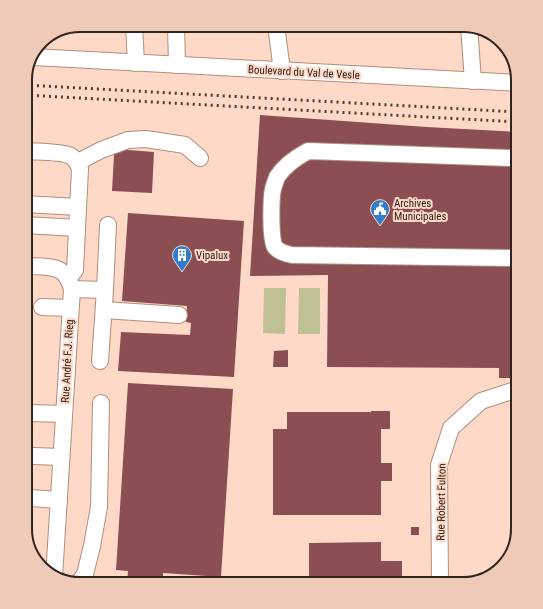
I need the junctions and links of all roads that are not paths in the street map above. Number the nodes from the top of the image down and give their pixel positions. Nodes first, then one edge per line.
1 (134, 32) edge
2 (176, 32) edge
3 (279, 32) edge
4 (469, 33) edge
5 (38, 57) edge
6 (136, 63) junction
7 (177, 65) junction
8 (282, 71) junction
9 (472, 81) junction
10 (511, 83) edge
11 (32, 152) edge
12 (200, 158) dead end
13 (511, 158) edge
14 (78, 162) junction
15 (32, 204) edge
16 (78, 207) junction
17 (32, 225) edge
18 (108, 225) dead end
19 (77, 228) junction
20 (511, 258) edge
21 (32, 266) edge
22 (70, 284) junction
23 (105, 290) junction
24 (42, 307) dead end
25 (70, 308) junction
26 (104, 310) junction
27 (179, 315) dead end
28 (100, 361) dead end
29 (511, 392) edge
30 (101, 403) dead end
31 (32, 412) edge
32 (64, 414) junction
33 (33, 456) dead end
34 (61, 457) junction
35 (32, 498) edge
36 (59, 500) junction
37 (55, 569) edge
38 (83, 577) edge
39 (440, 577) edge

1 - 6 street
2 - 7 street
3 - 8 street
4 - 9 street
5 - 6 street, Boulevard du Val de Vesle
6 - 7 street, Boulevard du Val de Vesle
7 - 8 street, Boulevard du Val de Vesle
8 - 9 street, Boulevard du Val de Vesle
9 - 10 street, Boulevard du Val de Vesle
11 - 14 street
12 - 14 street
13 - 20 street
14 - 16 street, Rue André F.J. Rieg
15 - 16 street
16 - 19 street, Rue André F.J. Rieg
17 - 19 street
18 - 23 street
19 - 22 street, Rue André F.J. Rieg
21 - 22 street
22 - 23 street
22 - 25 street, Rue André F.J. Rieg
23 - 26 street
24 - 25 street, Rue André F.J. Rieg
25 - 32 street, Rue André F.J. Rieg
26 - 27 street
26 - 28 street
29 - 39 street, Rue Robert Fulton
30 - 38 street
31 - 32 street, Rue André F.J. Rieg
32 - 34 street, Rue André F.J. Rieg
33 - 34 street
34 - 36 street, Rue André F.J. Rieg
35 - 36 street
36 - 37 street, Rue André F.J. Rieg

